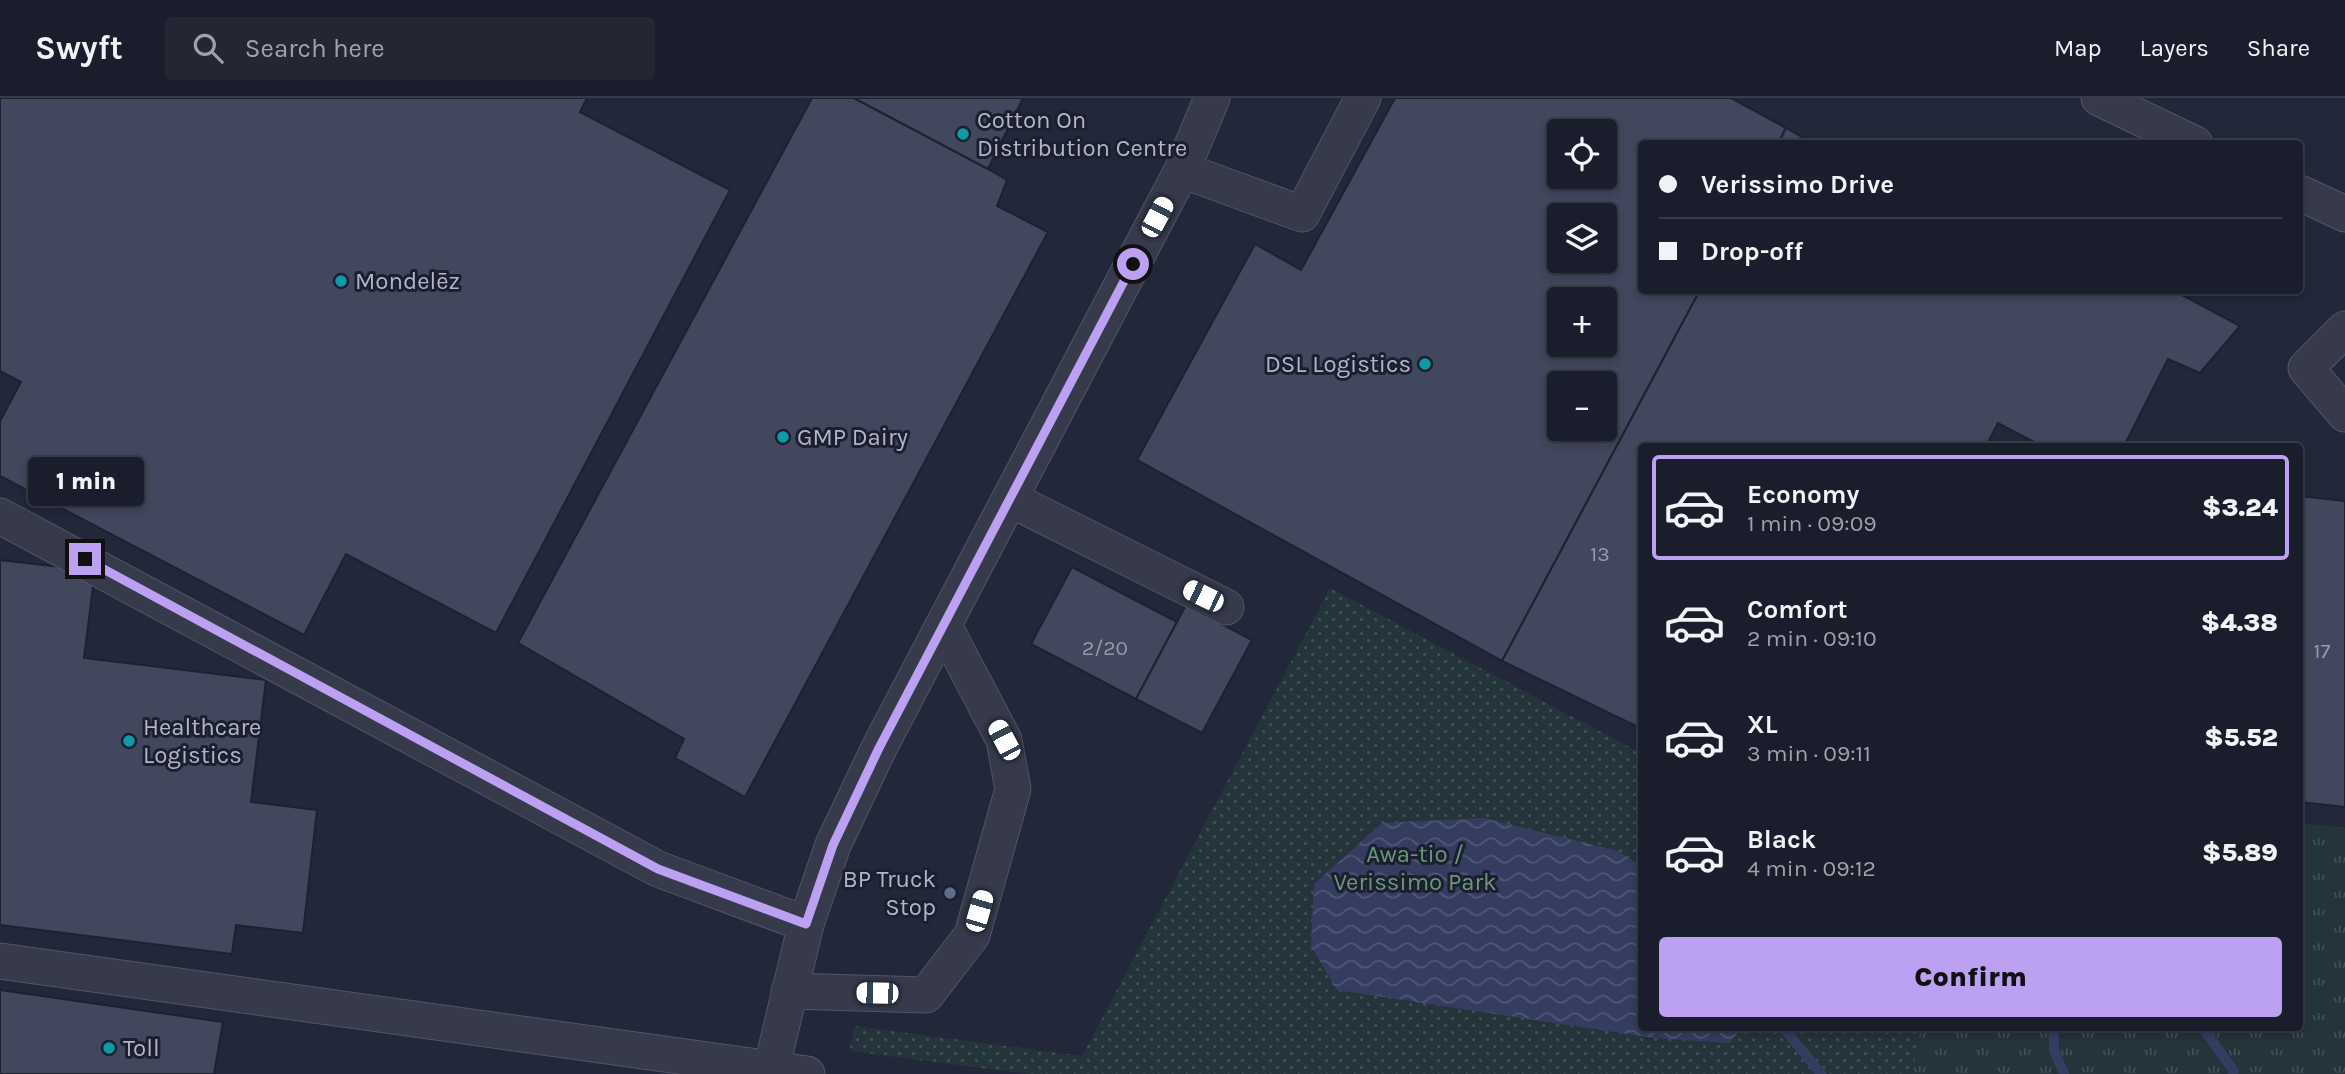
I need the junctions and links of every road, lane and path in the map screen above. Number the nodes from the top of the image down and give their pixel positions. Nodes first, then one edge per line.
1 (1363, 98) edge
2 (2099, 98) edge
3 (1213, 102) edge
4 (2187, 140) edge
5 (1182, 170) junction
6 (2303, 194) edge
7 (2345, 214) edge
8 (2345, 329) edge
9 (2345, 414) edge
10 (1010, 499) junction
11 (0, 516) edge
12 (1226, 607) dead end
13 (944, 626) junction
14 (806, 924) junction
15 (0, 961) edge
16 (796, 991) junction
17 (789, 1073) edge

1 - 5 street
2 - 4 street
3 - 5 street
5 - 10 street
6 - 7 street
8 - 9 street
10 - 12 street
10 - 13 street
11 - 14 street
13 - 14 street
13 - 16 street
14 - 16 street
15 - 17 street
16 - 17 street

